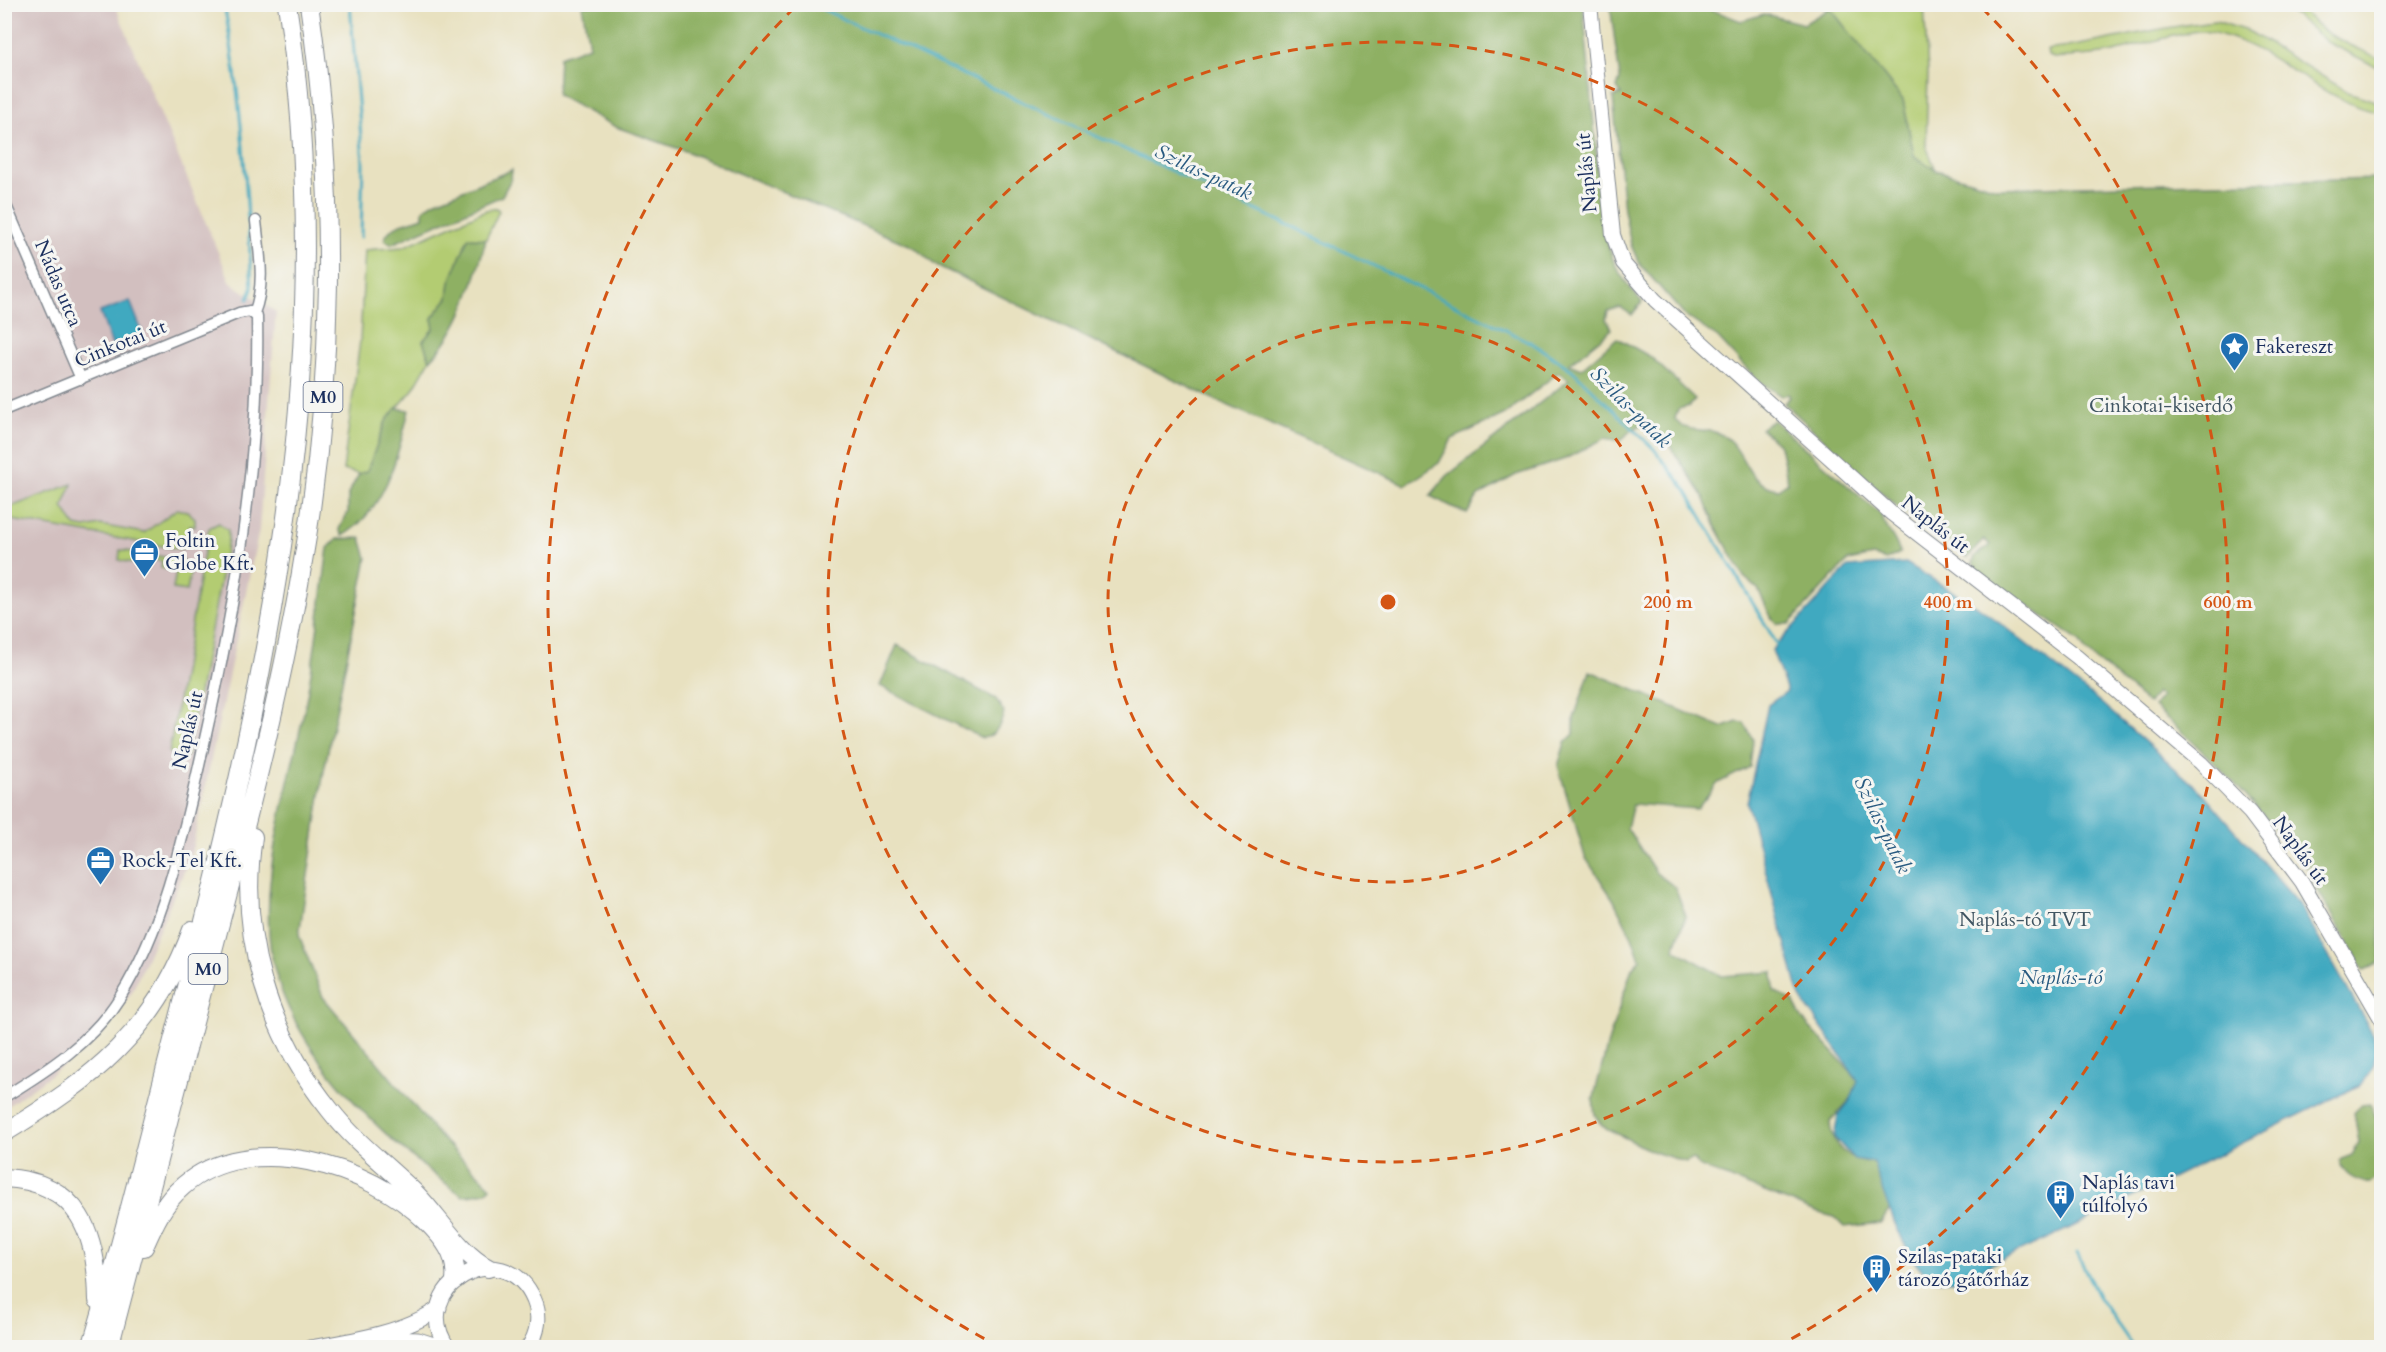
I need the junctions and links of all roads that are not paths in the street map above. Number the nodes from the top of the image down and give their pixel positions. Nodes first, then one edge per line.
1 (286, 4) edge
2 (309, 4) edge
3 (1590, 4) edge
4 (4, 201) edge
5 (256, 221) dead end
6 (252, 312) junction
7 (81, 379) junction
8 (4, 410) edge
9 (256, 785) junction
10 (214, 878) junction
11 (2382, 1020) edge
12 (4, 1097) edge
13 (4, 1133) edge
14 (4, 1178) edge
15 (488, 1268) junction
16 (455, 1280) junction
17 (124, 1290) junction
18 (439, 1308) junction
19 (98, 1326) junction
20 (368, 1338) junction
21 (91, 1347) edge
22 (109, 1347) edge
23 (309, 1347) edge
24 (443, 1347) edge
25 (448, 1347) edge
26 (528, 1347) edge

1 - 10 highway, M0
2 - 9 highway, M0
3 - 11 street, Naplás út
4 - 7 street, Nádas utca
5 - 6 street, Naplás út
6 - 7 street, Cinkotai út
6 - 12 street, Naplás út
7 - 8 street, Cinkotai út
9 - 15 highway
9 - 17 highway, M0
10 - 13 highway
10 - 19 highway, M0
14 - 19 highway
15 - 16 main road
15 - 26 main road
16 - 17 highway
16 - 18 main road
17 - 22 highway, M0
18 - 20 main road
18 - 25 main road
19 - 21 highway, M0
20 - 23 main road
20 - 24 main road

